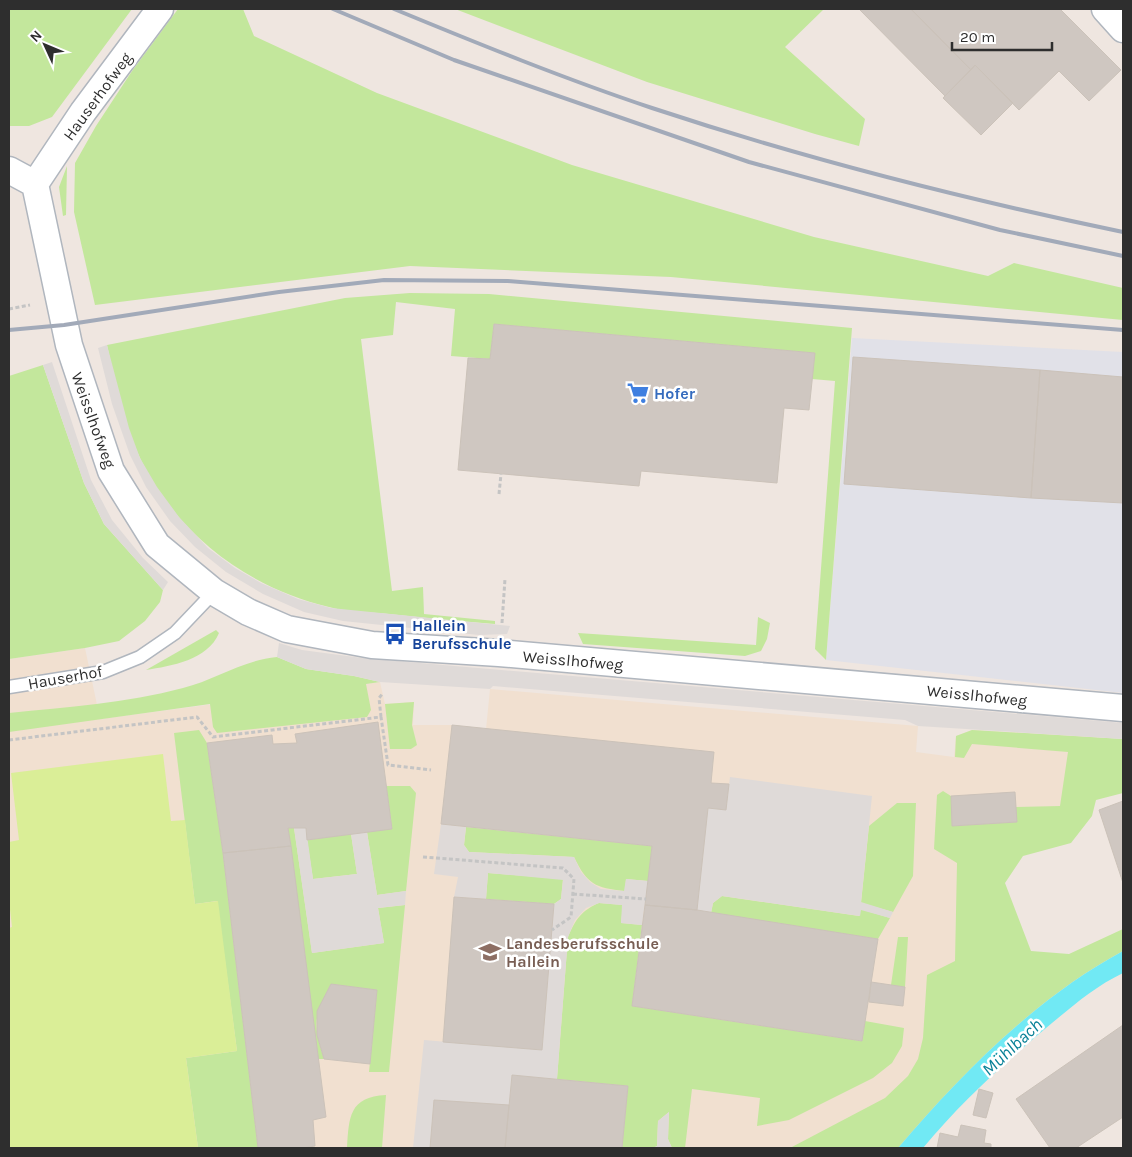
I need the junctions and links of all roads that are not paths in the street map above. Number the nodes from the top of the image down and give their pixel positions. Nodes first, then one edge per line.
1 (160, 9) edge
2 (1106, 9) edge
3 (1123, 29) edge
4 (9, 170) edge
5 (36, 184) junction
6 (214, 592) junction
7 (9, 687) edge
8 (1123, 708) edge

1 - 5 street, Hauserhofweg
2 - 3 street
4 - 5 street
5 - 6 street, Weisslhofweg
6 - 7 lane, Hauserhof
6 - 8 street, Weisslhofweg

